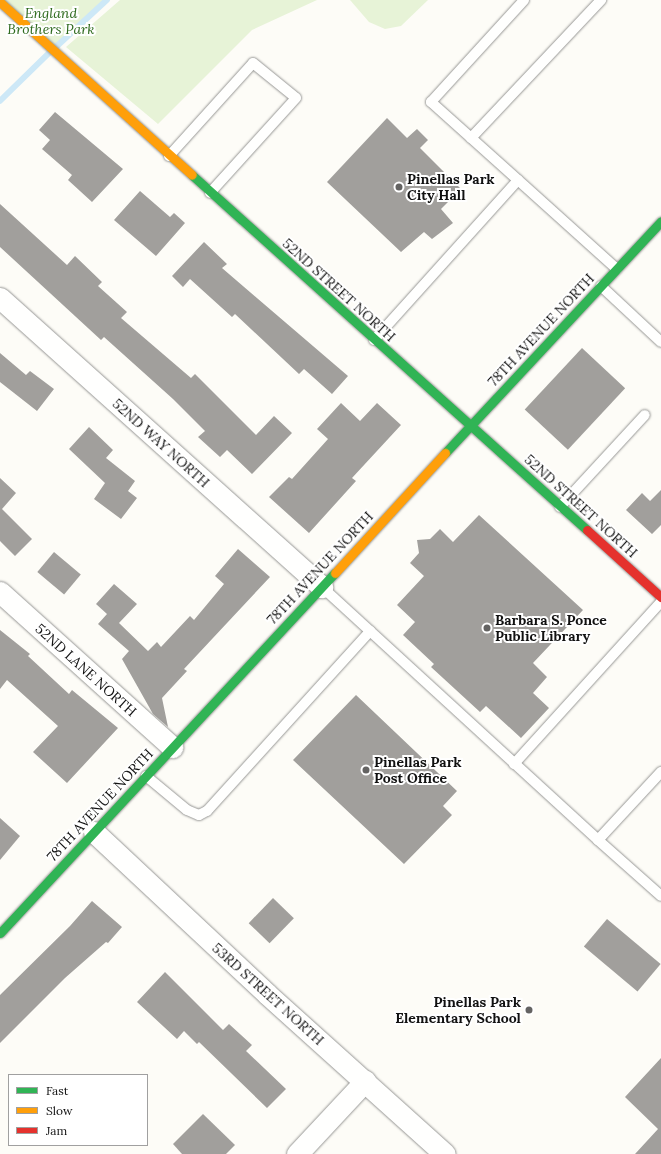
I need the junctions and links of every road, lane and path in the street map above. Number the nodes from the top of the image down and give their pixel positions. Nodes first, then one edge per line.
1 (524, 0) edge
2 (601, 0) edge
3 (0, 2) edge
4 (471, 138) junction
5 (169, 156) junction
6 (518, 180) junction
7 (210, 193) junction
8 (661, 221) edge
9 (617, 269) junction
10 (601, 286) junction
11 (0, 298) edge
12 (374, 340) junction
13 (661, 342) edge
14 (645, 415) dead end
15 (470, 426) junction
16 (560, 507) junction
17 (322, 587) junction
18 (0, 592) edge
19 (661, 597) edge
20 (661, 602) edge
21 (370, 631) junction
22 (172, 747) junction
23 (514, 764) junction
24 (661, 772) edge
25 (146, 776) junction
26 (94, 832) junction
27 (598, 840) junction
28 (661, 896) edge
29 (0, 933) edge
30 (365, 1081) junction
31 (297, 1154) edge
32 (445, 1154) edge

1 - 4 lane
2 - 4 lane
3 - 5 street, 52ND STREET NORTH
4 - 6 lane
5 - 7 street, 52ND STREET NORTH
5 - 7 lane
6 - 9 lane
6 - 12 lane
7 - 12 street, 52ND STREET NORTH
8 - 9 street, 78TH AVENUE NORTH
9 - 10 street, 78TH AVENUE NORTH
10 - 13 lane
10 - 15 street, 78TH AVENUE NORTH
11 - 17 street, 52ND WAY NORTH
12 - 15 street, 52ND STREET NORTH
14 - 16 lane
15 - 16 street, 52ND STREET NORTH
15 - 17 street, 78TH AVENUE NORTH
16 - 19 street, 52ND STREET NORTH
17 - 21 lane
17 - 22 street, 78TH AVENUE NORTH
18 - 22 street, 52ND LANE NORTH
20 - 23 lane
21 - 23 lane
21 - 25 lane
22 - 25 street, 78TH AVENUE NORTH
23 - 27 lane
24 - 27 lane
25 - 26 street, 78TH AVENUE NORTH
26 - 29 street, 78TH AVENUE NORTH
26 - 30 street, 53RD STREET NORTH
27 - 28 lane
30 - 31 street
30 - 32 street, 53RD STREET NORTH

